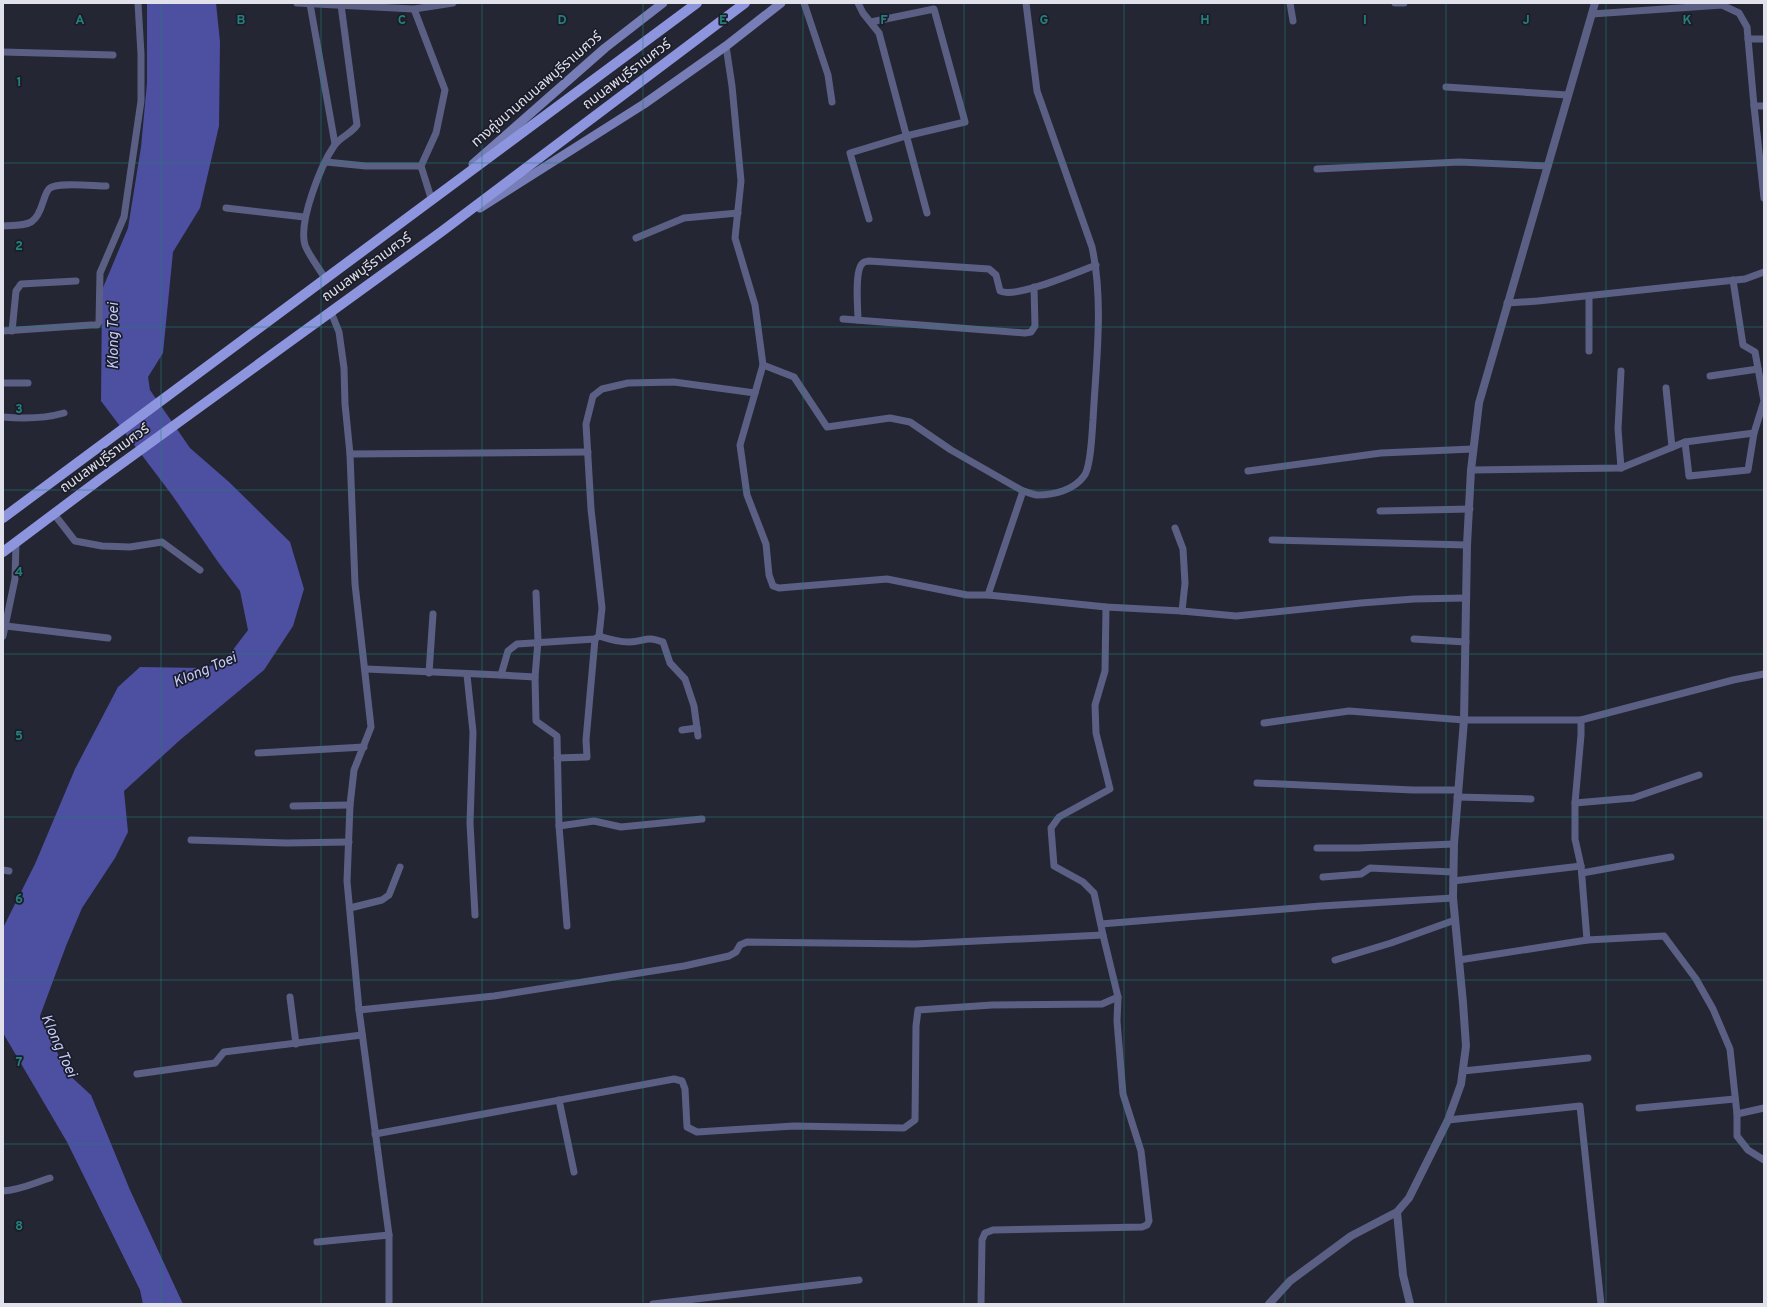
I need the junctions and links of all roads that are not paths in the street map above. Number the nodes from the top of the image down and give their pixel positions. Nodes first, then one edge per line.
1 (138, 3) edge
2 (297, 3) edge
3 (453, 3) edge
4 (663, 3) edge
5 (697, 3) edge
6 (745, 3) edge
7 (781, 3) edge
8 (804, 3) edge
9 (858, 3) edge
10 (1026, 3) edge
11 (1290, 3) edge
12 (1395, 3) edge
13 (1404, 3) edge
14 (1596, 3) edge
15 (310, 4) edge
16 (341, 5) junction
17 (414, 9) junction
18 (1592, 14) junction
19 (1293, 21) dead end
20 (871, 22) junction
21 (1748, 39) junction
22 (1764, 39) edge
23 (726, 46) junction
24 (3, 52) edge
25 (112, 55) dead end
26 (1446, 87) dead end
27 (1568, 95) junction
28 (832, 102) dead end
29 (1754, 106) junction
30 (1764, 106) edge
31 (906, 136) junction
32 (334, 144) junction
33 (326, 162) junction
34 (421, 166) junction
35 (1548, 166) junction
36 (1317, 169) dead end
37 (106, 186) dead end
38 (1764, 198) edge
39 (432, 201) junction
40 (226, 208) dead end
41 (738, 213) junction
42 (927, 213) dead end
43 (304, 218) junction
44 (869, 219) dead end
45 (3, 226) edge
46 (442, 232) junction
47 (636, 238) dead end
48 (1096, 265) junction
49 (1764, 272) edge
50 (326, 280) junction
51 (1733, 280) junction
52 (76, 281) dead end
53 (1034, 287) junction
54 (1589, 296) junction
55 (1507, 303) junction
56 (331, 312) junction
57 (842, 319) dead end
58 (858, 320) junction
59 (3, 331) edge
60 (12, 331) junction
61 (1589, 351) dead end
62 (763, 365) junction
63 (1758, 369) junction
64 (1621, 371) dead end
65 (1710, 376) dead end
66 (3, 383) edge
67 (28, 383) dead end
68 (1666, 388) dead end
69 (755, 393) junction
70 (64, 413) dead end
71 (3, 417) edge
72 (1754, 433) junction
73 (1685, 442) junction
74 (1672, 447) junction
75 (1473, 450) junction
76 (588, 452) junction
77 (350, 454) junction
78 (1621, 468) junction
79 (1472, 470) junction
80 (1248, 471) dead end
81 (1024, 491) junction
82 (1470, 509) junction
83 (1380, 510) dead end
84 (54, 514) junction
85 (3, 518) edge
86 (1175, 528) dead end
87 (1272, 540) dead end
88 (16, 543) junction
89 (1467, 545) junction
90 (3, 552) edge
91 (200, 570) dead end
92 (536, 593) dead end
93 (988, 596) junction
94 (1466, 598) junction
95 (1106, 607) junction
96 (1182, 611) junction
97 (433, 614) dead end
98 (6, 626) junction
99 (3, 636) edge
100 (597, 637) junction
101 (108, 638) dead end
102 (1414, 639) dead end
103 (538, 641) junction
104 (1466, 642) junction
105 (366, 669) junction
106 (429, 673) junction
107 (1764, 674) edge
108 (467, 675) junction
109 (501, 675) junction
110 (534, 677) junction
111 (1464, 720) junction
112 (1581, 720) junction
113 (1264, 723) dead end
114 (682, 730) dead end
115 (364, 747) junction
116 (258, 753) dead end
117 (557, 758) junction
118 (1699, 775) dead end
119 (1257, 783) dead end
120 (1458, 793) junction
121 (1531, 799) dead end
122 (1575, 803) junction
123 (350, 805) junction
124 (293, 806) dead end
125 (702, 819) dead end
126 (559, 826) junction
127 (190, 840) dead end
128 (349, 842) junction
129 (1454, 844) junction
130 (1317, 848) dead end
131 (1671, 857) dead end
132 (400, 867) dead end
133 (1581, 870) junction
134 (1453, 872) junction
135 (1323, 877) dead end
136 (1453, 881) junction
137 (1453, 898) junction
138 (350, 908) junction
139 (475, 915) dead end
140 (1455, 920) junction
141 (1101, 924) junction
142 (566, 926) dead end
143 (1103, 935) junction
144 (1587, 940) junction
145 (1335, 960) dead end
146 (1460, 960) junction
147 (290, 997) dead end
148 (1118, 997) junction
149 (359, 1010) junction
150 (362, 1035) junction
151 (296, 1044) junction
152 (1588, 1058) dead end
153 (1463, 1071) junction
154 (137, 1074) dead end
155 (1735, 1099) junction
156 (559, 1100) junction
157 (1639, 1108) dead end
158 (1764, 1108) edge
159 (1737, 1114) junction
160 (1448, 1120) junction
161 (375, 1134) junction
162 (1764, 1160) edge
163 (574, 1172) dead end
164 (50, 1178) dead end
165 (3, 1191) edge
166 (1397, 1212) junction
167 (389, 1236) junction
168 (317, 1242) dead end
169 (859, 1280) dead end
170 (389, 1304) edge
171 (653, 1304) edge
172 (981, 1304) edge
173 (1269, 1304) edge
174 (1410, 1304) edge
175 (1601, 1304) edge

1 - 60 street
2 - 15 street
3 - 17 street
4 - 39 main road, ทางคู่ขนานถนนลพบุรีราเมศวร์
5 - 39 main road, ถนนลพบุรีราเมศวร์
6 - 46 main road, ถนนลพบุรีราเมศวร์
7 - 23 main road
8 - 28 street
9 - 20 street
10 - 48 street
11 - 19 street
12 - 13 street
14 - 18 street
15 - 16 street
15 - 32 street
16 - 17 street
16 - 32 street
17 - 34 street
18 - 21 street
18 - 27 street
20 - 31 street
20 - 31 street
21 - 22 street
21 - 29 street
23 - 41 street
23 - 46 main road
24 - 25 street
26 - 27 street
27 - 35 street
29 - 30 street
29 - 38 street
31 - 42 street
31 - 44 street
32 - 33 street
33 - 34 street
33 - 43 street
34 - 39 street
35 - 36 street
35 - 55 street
37 - 45 street
39 - 50 main road, ถนนลพบุรีราเมศวร์
40 - 43 street
41 - 47 street
41 - 62 street
43 - 50 street
46 - 56 main road, ถนนลพบุรีราเมศวร์
48 - 53 street
48 - 81 street
49 - 51 street
50 - 85 main road, ถนนลพบุรีราเมศวร์
51 - 54 street
51 - 63 street
52 - 60 street
53 - 58 street
53 - 58 street
54 - 55 street
54 - 61 street
55 - 75 street
56 - 77 street
56 - 84 main road, ถนนลพบุรีราเมศวร์
57 - 58 street
59 - 60 street
62 - 69 street
62 - 81 street
63 - 65 street
63 - 72 street
64 - 78 street
66 - 67 street
68 - 74 street
69 - 76 street
69 - 93 street
70 - 71 street
72 - 73 street
72 - 73 street
73 - 74 street
74 - 78 street
75 - 79 street
75 - 80 street
76 - 77 street
76 - 100 street
77 - 105 street
78 - 79 street
79 - 82 street
81 - 93 street
82 - 83 street
82 - 89 street
84 - 88 main road, ถนนลพบุรีราเมศวร์
84 - 91 street
86 - 96 street
87 - 89 street
88 - 90 main road, ถนนลพบุรีราเมศวร์
88 - 98 street
89 - 94 street
92 - 103 street
93 - 95 street
94 - 96 street
94 - 104 street
95 - 96 street
95 - 141 street
97 - 106 street
98 - 99 street
98 - 101 street
100 - 103 street
100 - 114 street
100 - 117 street
102 - 104 street
103 - 109 street
103 - 110 street
104 - 111 street
105 - 106 street
105 - 115 street
106 - 108 street
107 - 112 street
108 - 109 street
108 - 139 street
109 - 110 street
110 - 117 street
111 - 112 street
111 - 113 street
111 - 120 street
112 - 122 street
115 - 116 street
115 - 123 street
117 - 126 street
118 - 122 street
119 - 120 street
120 - 121 street
120 - 129 street
122 - 133 street
123 - 124 street
123 - 128 street
125 - 126 street
126 - 142 street
127 - 128 street
128 - 138 street
129 - 130 street
129 - 134 street
131 - 133 street
132 - 138 street
133 - 136 street
133 - 144 street
134 - 135 street
134 - 136 street
136 - 137 street
137 - 140 street
137 - 141 street
138 - 149 street
140 - 145 street
140 - 146 street
141 - 143 street
143 - 148 street
143 - 149 street
144 - 146 street
144 - 155 street
146 - 153 street
147 - 151 street
148 - 156 street
148 - 172 street
149 - 150 street
150 - 151 street
150 - 161 street
151 - 154 street
152 - 153 street
153 - 160 street
155 - 157 street
155 - 159 street
156 - 161 street
156 - 163 street
158 - 159 street
159 - 162 street
160 - 166 street
160 - 175 street
161 - 167 street
164 - 165 street
166 - 173 street
166 - 174 street
167 - 168 street
167 - 170 street
169 - 171 street

